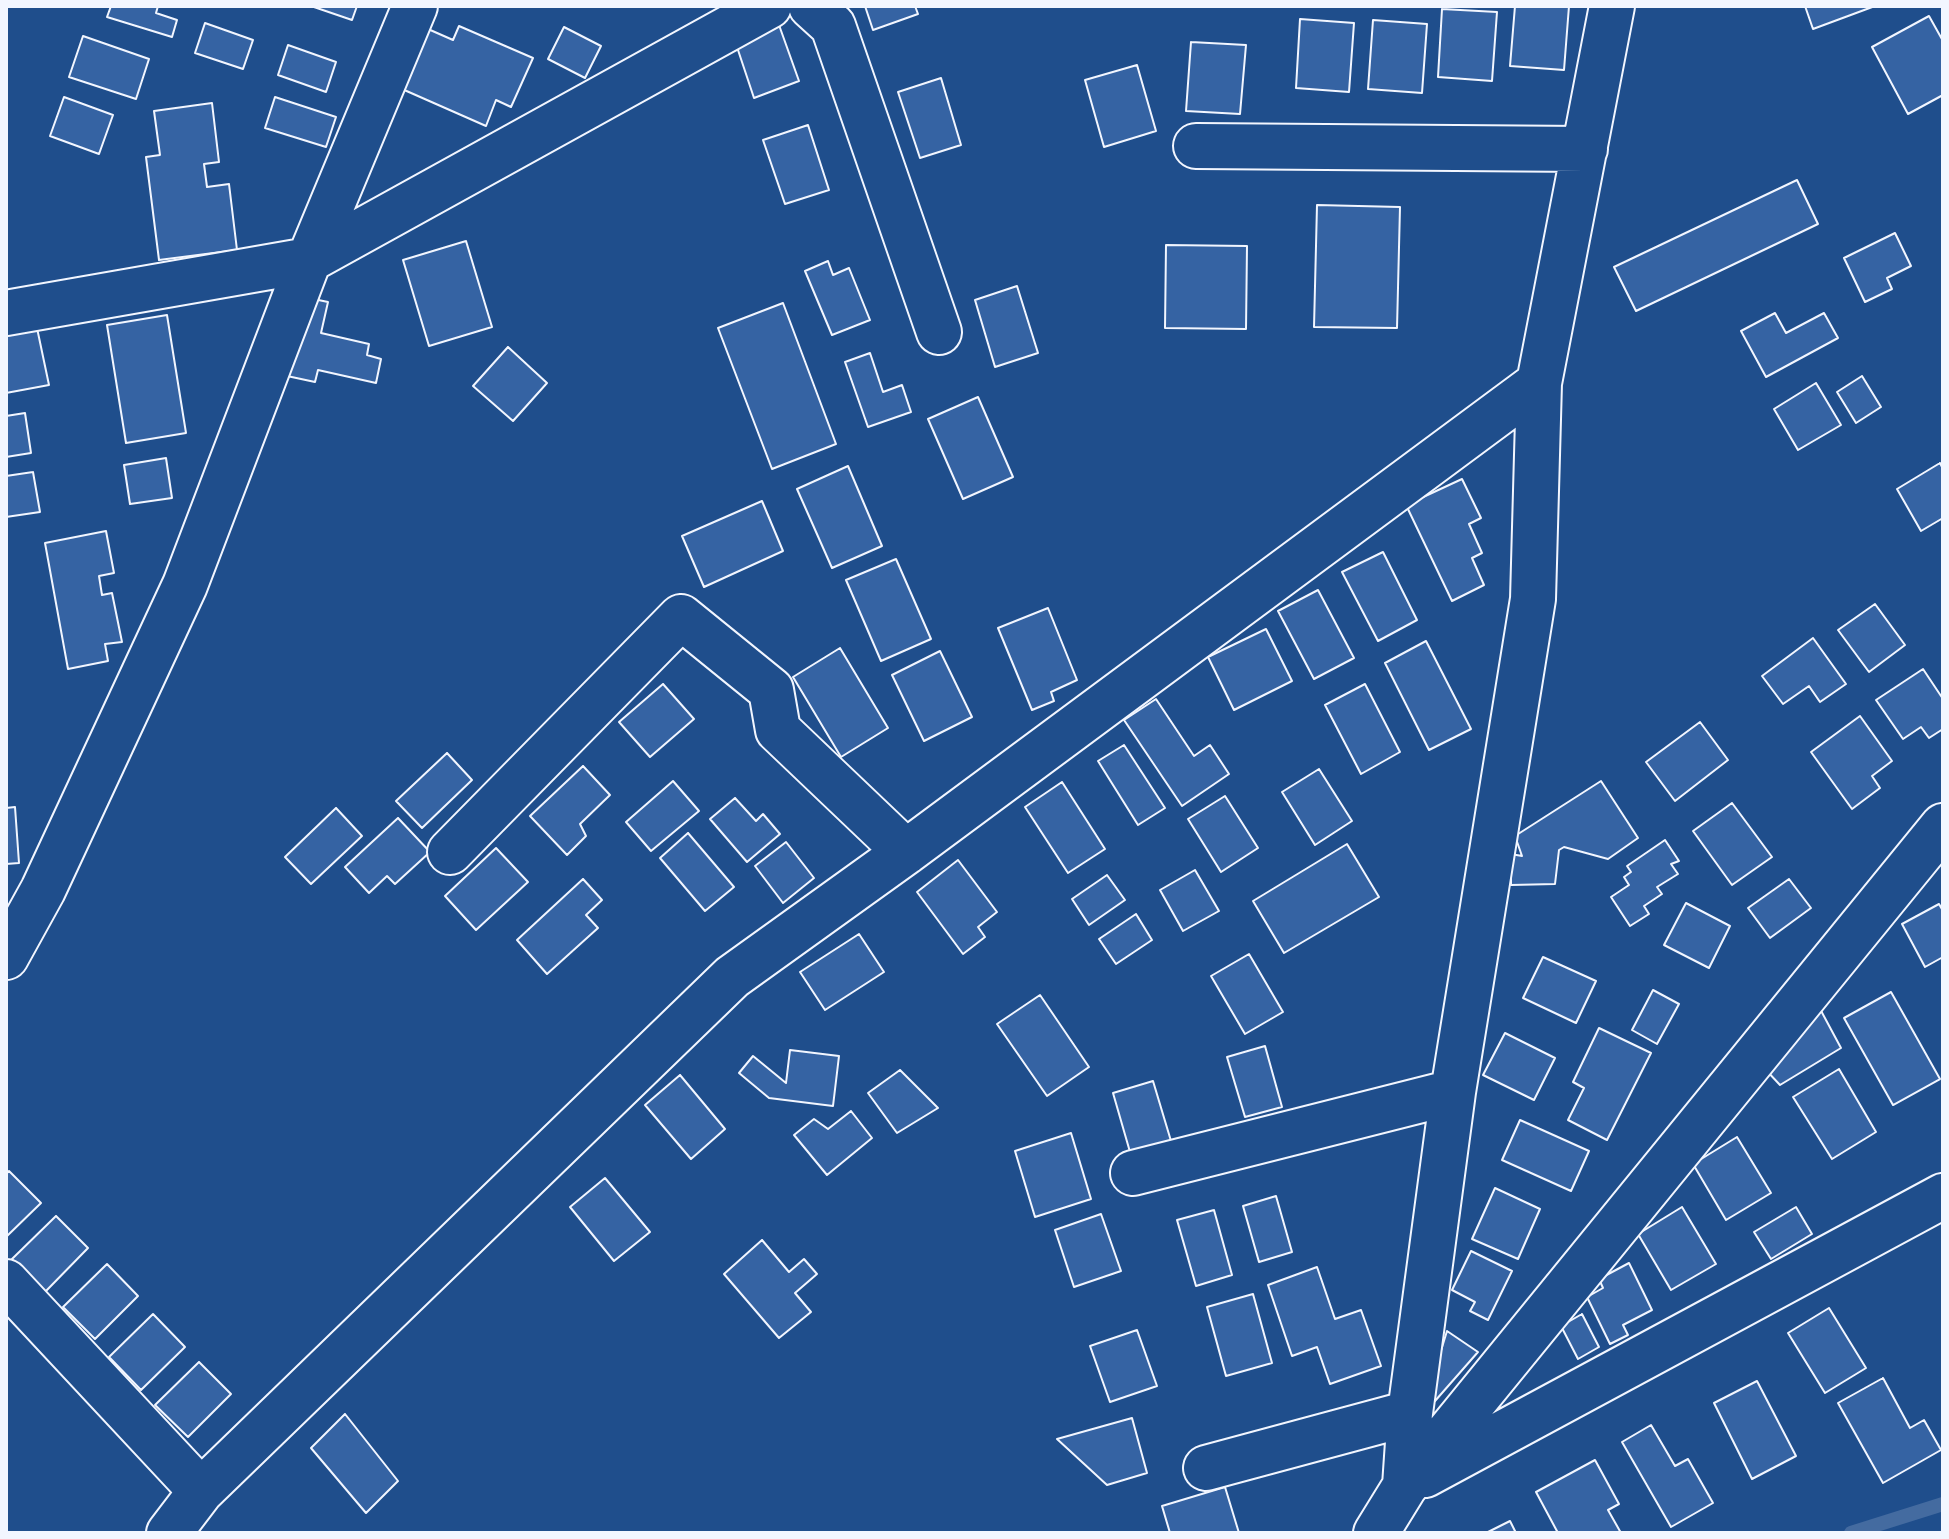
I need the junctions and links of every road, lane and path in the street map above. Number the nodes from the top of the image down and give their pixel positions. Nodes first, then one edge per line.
1 (415, 6) edge
2 (769, 6) edge
3 (811, 6) edge
4 (1612, 6) edge
5 (1196, 146) dead end
6 (1585, 149) junction
7 (309, 260) junction
8 (6, 313) edge
9 (939, 332) dead end
10 (1539, 383) junction
11 (1943, 826) edge
12 (450, 852) dead end
13 (906, 852) junction
14 (25, 893) edge
15 (6, 957) edge
16 (1453, 1092) junction
17 (1133, 1173) dead end
18 (1943, 1196) edge
19 (6, 1282) edge
20 (1410, 1413) junction
21 (1206, 1468) dead end
22 (1405, 1486) junction
23 (201, 1491) junction
24 (169, 1533) edge
25 (1376, 1533) edge

1 - 7 street
2 - 7 street
3 - 9 street
4 - 6 street
5 - 6 street
6 - 10 street
7 - 8 street
7 - 14 street
10 - 13 street
10 - 16 street
11 - 22 street
12 - 13 street
13 - 23 street
14 - 15 street
16 - 17 street
16 - 20 street
18 - 22 street
19 - 23 street
20 - 21 street
20 - 22 street
22 - 25 street
23 - 24 street

